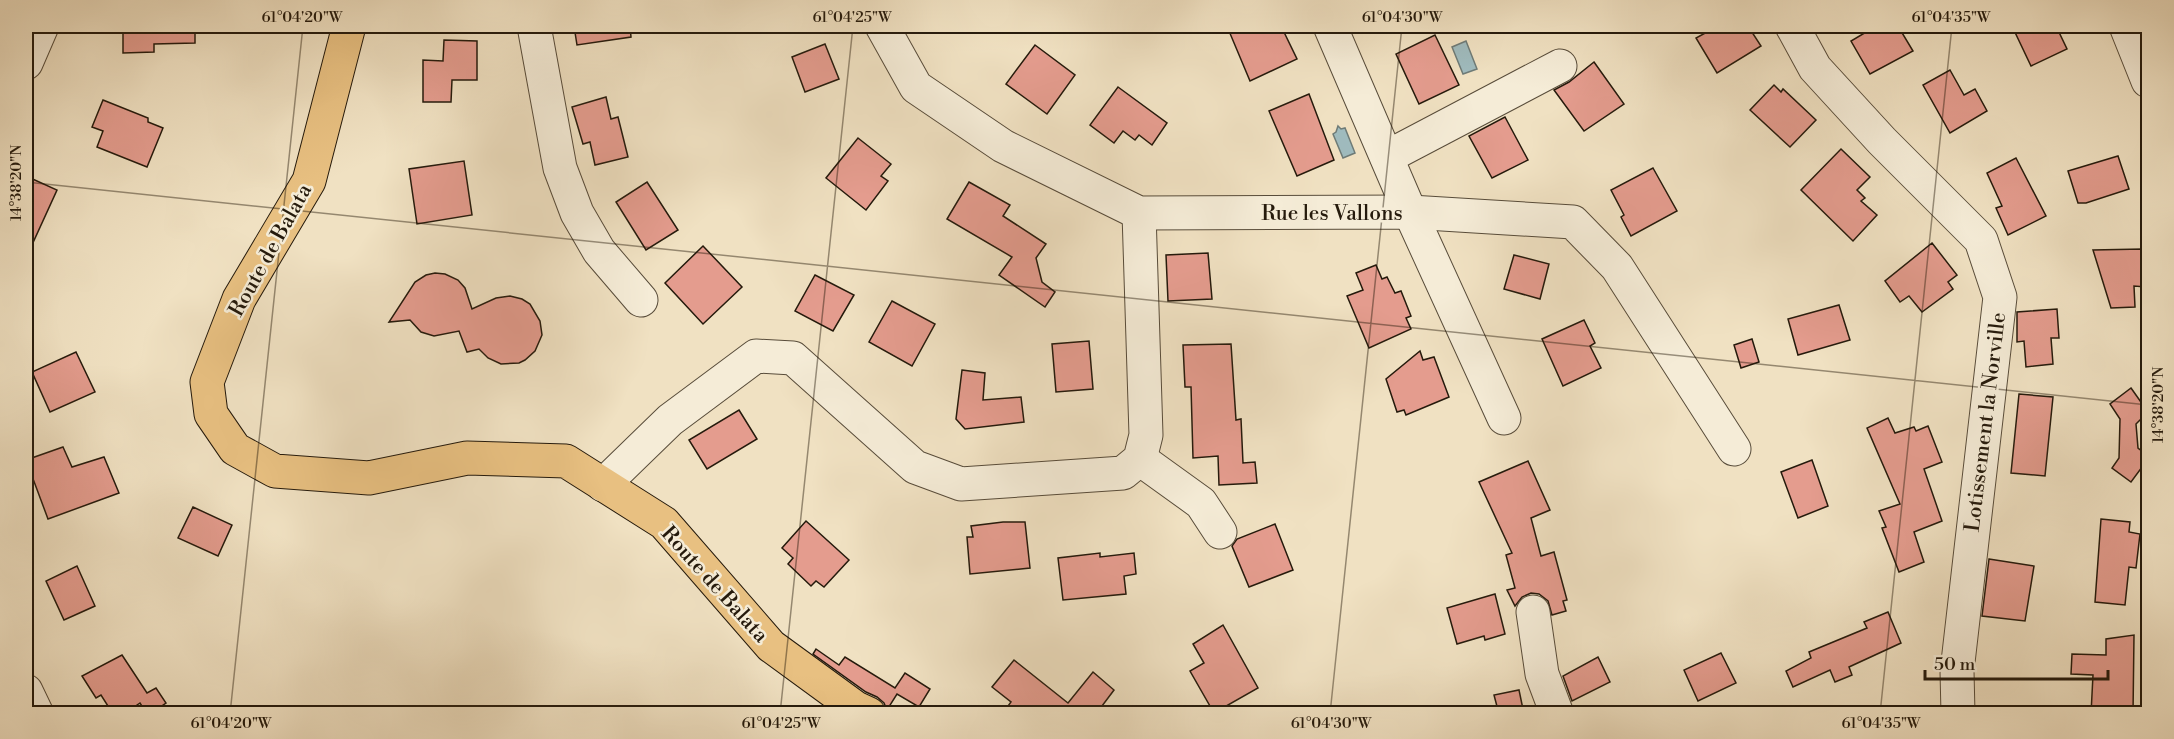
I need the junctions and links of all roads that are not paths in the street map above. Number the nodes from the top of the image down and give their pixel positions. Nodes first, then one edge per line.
1 (42, 26) edge
2 (349, 26) edge
3 (534, 26) edge
4 (882, 26) edge
5 (1330, 26) edge
6 (1792, 26) edge
7 (2126, 26) edge
8 (26, 62) edge
9 (1560, 66) dead end
10 (2148, 81) edge
11 (1387, 157) junction
12 (1410, 212) junction
13 (1139, 213) junction
14 (641, 300) dead end
15 (1504, 418) dead end
16 (1734, 448) dead end
17 (1140, 459) junction
18 (603, 485) junction
19 (1220, 532) dead end
20 (1533, 612) dead end
21 (26, 691) edge
22 (37, 714) edge
23 (869, 714) edge
24 (1557, 714) edge
25 (1958, 714) edge

1 - 8 street
2 - 18 main road, Route de Balata
3 - 14 street
4 - 13 street, Rue les Vallons
5 - 11 street
6 - 25 street, Lotissement la Norville
7 - 10 street
9 - 11 street
11 - 12 street
12 - 13 street, Rue les Vallons
12 - 15 street
12 - 16 street, Rue les Vallons
13 - 17 street
17 - 18 street
17 - 19 street
18 - 23 main road, Route de Balata
20 - 24 street
21 - 22 street

